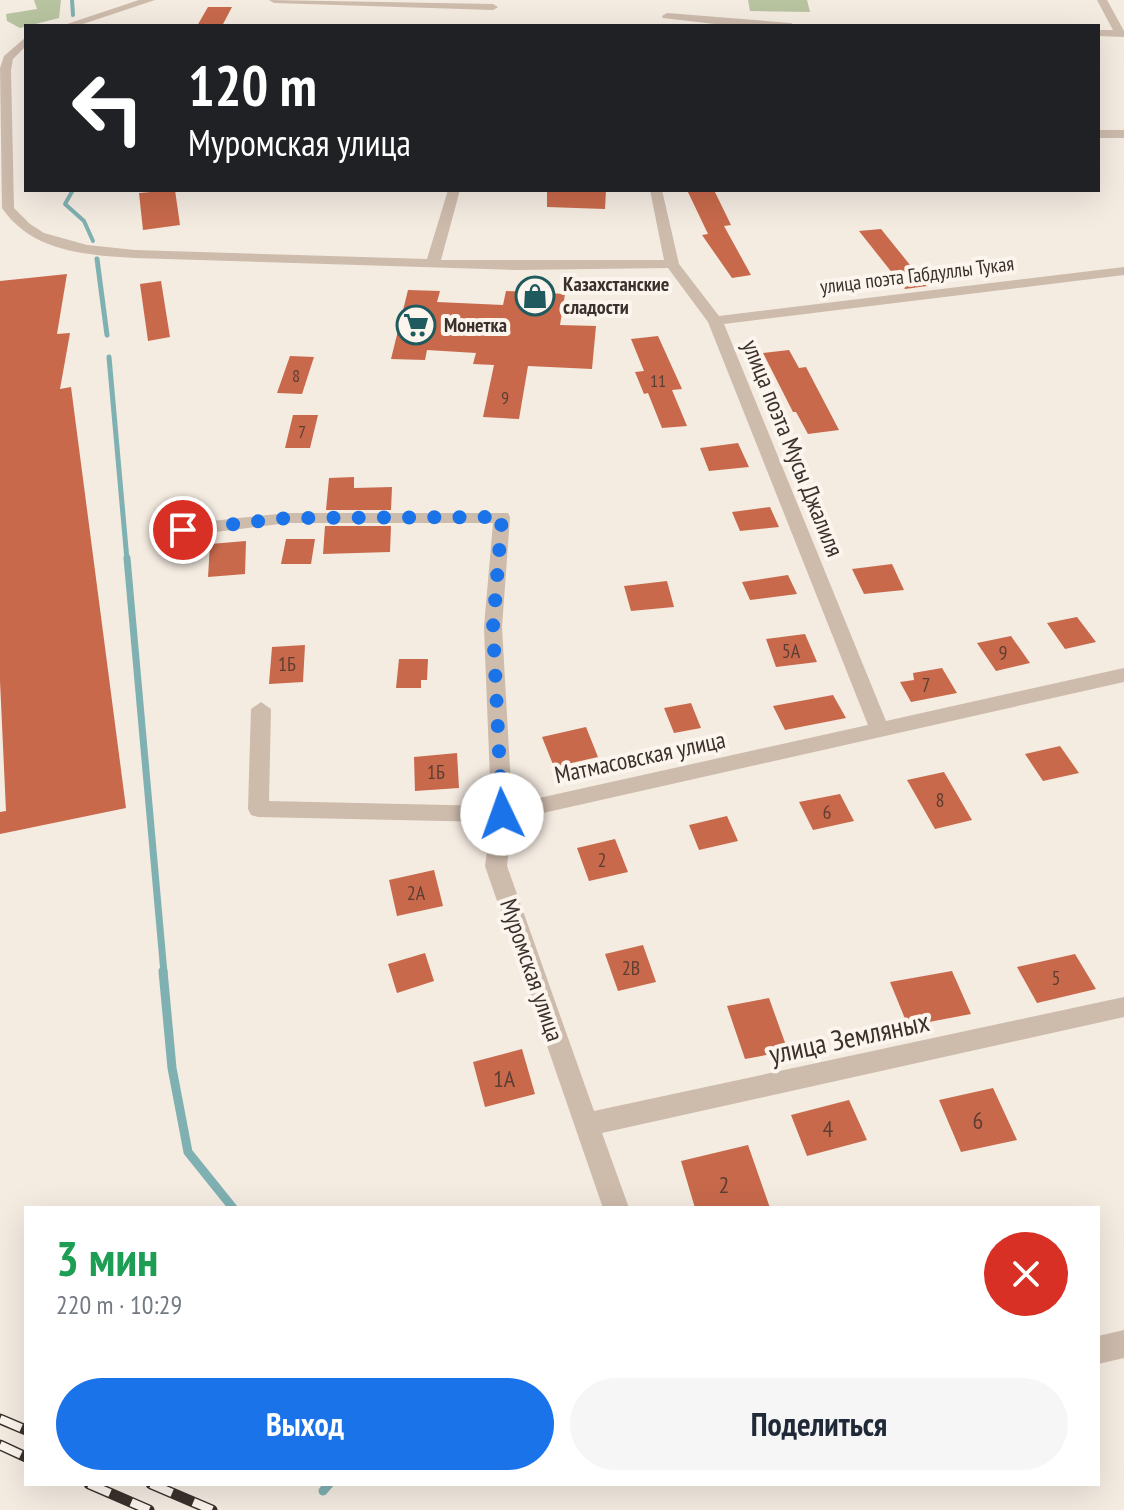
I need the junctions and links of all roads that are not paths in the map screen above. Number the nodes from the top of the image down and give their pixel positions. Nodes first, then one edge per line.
1 (150, 0) edge
2 (274, 0) edge
3 (1102, 0) edge
4 (494, 4) edge
5 (667, 16) dead end
6 (492, 21) dead end
7 (72, 24) edge
8 (748, 24) edge
9 (1100, 33) edge
10 (1122, 34) edge
11 (24, 42) edge
12 (1100, 134) edge
13 (1124, 134) edge
14 (453, 192) edge
15 (656, 192) edge
16 (433, 264) junction
17 (672, 264) junction
18 (1124, 271) edge
19 (715, 321) junction
20 (183, 530) dead end
21 (1124, 675) edge
22 (261, 709) dead end
23 (880, 730) junction
24 (502, 814) junction
25 (1124, 1007) edge
26 (586, 1125) junction
27 (615, 1206) edge
28 (1124, 1344) edge
29 (1100, 1350) edge

1 - 7 street
2 - 4 street
3 - 10 street
4 - 6 street
5 - 8 street
9 - 10 street
11 - 16 street
12 - 13 street
14 - 16 street
15 - 17 street, улица поэта Мусы Джалиля
16 - 17 street
17 - 19 street, улица поэта Мусы Джалиля
18 - 19 street, улица поэта Габдуллы Тукая
19 - 23 street, улица поэта Мусы Джалиля
20 - 24 street, Муромская улица
21 - 23 street, Матмасовская улица
22 - 24 street, Матмасовская улица
23 - 24 street, Матмасовская улица
24 - 26 street, Муромская улица
25 - 26 street, улица Земляных
26 - 27 street, Муромская улица
28 - 29 street

